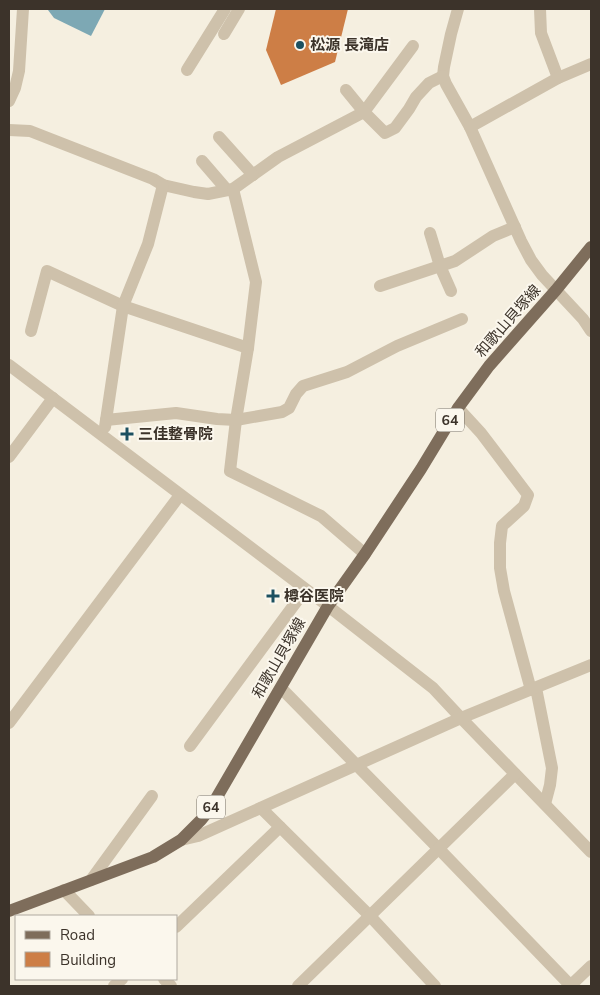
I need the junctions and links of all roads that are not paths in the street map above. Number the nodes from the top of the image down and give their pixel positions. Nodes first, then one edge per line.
1 (23, 9) edge
2 (225, 9) edge
3 (239, 9) edge
4 (458, 9) edge
5 (540, 9) edge
6 (224, 34) dead end
7 (413, 46) dead end
8 (591, 64) edge
9 (186, 70) dead end
10 (443, 76) junction
11 (558, 78) junction
12 (346, 90) dead end
13 (9, 101) edge
14 (364, 112) junction
15 (470, 127) junction
16 (9, 130) edge
17 (219, 136) dead end
18 (202, 161) dead end
19 (253, 175) junction
20 (163, 185) junction
21 (230, 190) junction
22 (515, 227) junction
23 (430, 233) dead end
24 (591, 247) edge
25 (440, 266) junction
26 (380, 286) dead end
27 (556, 290) junction
28 (451, 291) dead end
29 (123, 306) junction
30 (462, 320) dead end
31 (31, 331) dead end
32 (591, 331) edge
33 (248, 348) junction
34 (9, 365) edge
35 (53, 398) junction
36 (458, 408) junction
37 (106, 420) junction
38 (236, 420) junction
39 (104, 437) junction
40 (9, 458) edge
41 (180, 495) junction
42 (365, 554) junction
43 (305, 590) junction
44 (328, 606) junction
45 (591, 665) edge
46 (281, 688) junction
47 (533, 689) junction
48 (461, 718) junction
49 (9, 723) edge
50 (190, 746) dead end
51 (356, 765) junction
52 (515, 774) junction
53 (152, 796) dead end
54 (545, 804) junction
55 (261, 808) junction
56 (280, 827) junction
57 (181, 840) junction
58 (439, 849) junction
59 (591, 852) edge
60 (91, 880) junction
61 (64, 890) junction
62 (9, 911) edge
63 (88, 915) edge
64 (370, 916) junction
65 (178, 926) edge
66 (591, 966) edge
67 (298, 986) edge
68 (435, 986) edge
69 (571, 986) edge

1 - 13 street
2 - 9 street
3 - 6 street
4 - 10 street
5 - 11 street
7 - 14 street
8 - 11 street
10 - 14 street
10 - 15 street
11 - 15 street
12 - 14 street
14 - 19 street
15 - 22 street
16 - 20 street
17 - 19 street
18 - 21 street
19 - 21 street
20 - 21 street
20 - 29 street
21 - 33 street
22 - 25 street
22 - 27 street
23 - 25 street
24 - 27 main road, 和歌山貝塚線 / 64
25 - 26 street
25 - 28 street
27 - 32 street
27 - 36 main road, 和歌山貝塚線 / 64
29 - 31 street
29 - 33 street
29 - 37 street
30 - 38 street
33 - 38 street
34 - 35 street
35 - 39 street
35 - 40 street
36 - 42 main road, 和歌山貝塚線 / 64
36 - 47 street
37 - 38 street
37 - 39 street
38 - 42 street
39 - 41 street
41 - 43 street
41 - 49 street
42 - 44 main road, 和歌山貝塚線 / 64
43 - 44 street
43 - 50 street
44 - 46 main road, 和歌山貝塚線 / 64
44 - 48 street
45 - 47 street
46 - 51 street
46 - 57 main road, 和歌山貝塚線 / 64
47 - 48 street
47 - 54 street
48 - 51 street
48 - 52 street
51 - 55 street
51 - 58 street
52 - 54 street
52 - 58 street
53 - 60 street
54 - 59 street
55 - 56 street
55 - 57 street
56 - 64 street
56 - 65 street
57 - 60 main road, 和歌山貝塚線 / 64
58 - 64 street
58 - 69 street
60 - 61 main road, 和歌山貝塚線 / 64
61 - 62 main road, 和歌山貝塚線 / 64
61 - 63 street
64 - 67 street
64 - 68 street
66 - 69 street

